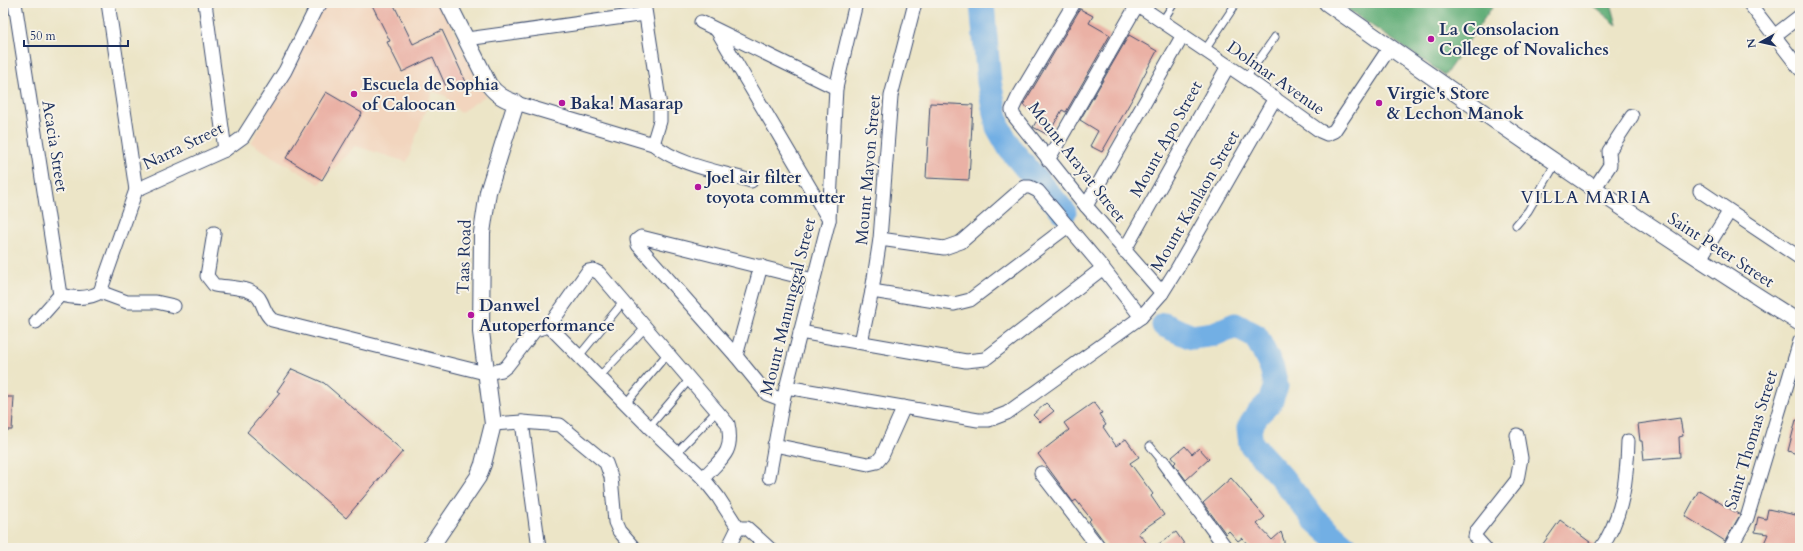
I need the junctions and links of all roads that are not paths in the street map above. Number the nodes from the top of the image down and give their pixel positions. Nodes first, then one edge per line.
1 (15, 3) edge
2 (108, 3) edge
3 (205, 3) edge
4 (448, 3) edge
5 (856, 3) edge
6 (915, 3) edge
7 (1074, 3) edge
8 (1174, 3) edge
9 (1327, 3) edge
10 (1749, 3) edge
11 (318, 4) edge
12 (1136, 4) edge
13 (1233, 8) dead end
14 (644, 9) edge
15 (1800, 16) edge
16 (701, 22) dead end
17 (1162, 22) junction
18 (718, 32) junction
19 (1183, 35) junction
20 (1774, 36) junction
21 (1275, 37) dead end
22 (467, 39) junction
23 (1390, 47) junction
24 (1204, 50) junction
25 (1228, 66) junction
26 (1800, 69) edge
27 (1246, 78) junction
28 (836, 88) junction
29 (1275, 98) junction
30 (516, 103) junction
31 (1632, 116) dead end
32 (653, 144) junction
33 (225, 150) junction
34 (1048, 160) junction
35 (1556, 163) junction
36 (751, 180) dead end
37 (1594, 189) junction
38 (136, 190) junction
39 (1700, 191) dead end
40 (1086, 206) junction
41 (1729, 212) junction
42 (829, 220) junction
43 (1516, 225) dead end
44 (1068, 226) junction
45 (214, 233) dead end
46 (880, 239) junction
47 (1124, 250) junction
48 (1800, 258) edge
49 (1699, 260) junction
50 (761, 266) junction
51 (1103, 268) junction
52 (813, 280) junction
53 (872, 291) junction
54 (100, 292) junction
55 (1162, 293) junction
56 (60, 295) junction
57 (624, 301) junction
58 (174, 306) dead end
59 (1141, 317) junction
60 (36, 322) dead end
61 (1800, 323) edge
62 (549, 326) junction
63 (646, 327) junction
64 (800, 332) junction
65 (1800, 341) edge
66 (861, 342) junction
67 (668, 353) junction
68 (579, 356) junction
69 (736, 356) junction
70 (485, 373) junction
71 (599, 376) junction
72 (690, 379) junction
73 (785, 393) junction
74 (626, 403) junction
75 (904, 407) junction
76 (717, 411) junction
77 (522, 422) junction
78 (493, 424) junction
79 (649, 427) junction
80 (1517, 435) dead end
81 (1628, 442) dead end
82 (774, 445) junction
83 (1150, 446) dead end
84 (677, 452) junction
85 (1162, 462) joint
86 (1041, 472) dead end
87 (769, 477) dead end
88 (703, 478) junction
89 (738, 528) junction
90 (1482, 545) edge
91 (430, 548) edge
92 (539, 548) edge
93 (634, 548) edge
94 (728, 548) edge
95 (769, 548) edge
96 (1099, 548) edge
97 (1226, 548) edge
98 (1600, 548) edge
99 (1730, 548) edge

1 - 56 street, Acacia Street
2 - 38 street
3 - 33 street
4 - 22 street
5 - 28 street, Mount Manunggal Street
6 - 46 street, Mount Mayon Street
7 - 34 street, Mount Arayat Street
8 - 17 lane
9 - 23 street, Saint Peter Street
10 - 20 street
11 - 33 street, Narra Street
12 - 17 street, Dolmar Avenue
12 - 34 street
13 - 24 lane
14 - 22 street
14 - 32 street
15 - 20 street
16 - 18 street
17 - 19 street, Dolmar Avenue
18 - 28 street
18 - 42 street
19 - 24 street, Dolmar Avenue
19 - 40 street
20 - 26 street
21 - 27 lane
22 - 30 street
23 - 29 street, Dolmar Avenue
23 - 35 street, Saint Peter Street
24 - 25 street, Dolmar Avenue
25 - 27 street, Dolmar Avenue
25 - 47 street, Mount Apo Street
27 - 29 street, Dolmar Avenue
28 - 42 street, Mount Manunggal Street
29 - 55 street, Mount Kanlaon Street
30 - 32 street
30 - 70 street, Taas Road
31 - 37 street
32 - 36 street
33 - 38 street, Narra Street
34 - 40 street, Mount Arayat Street
35 - 37 street, Saint Peter Street
35 - 43 lane
37 - 49 street, Saint Peter Street
38 - 54 street, Narra Street
39 - 41 street
40 - 47 street, Mount Arayat Street
41 - 48 street
41 - 49 street
42 - 52 street, Mount Manunggal Street
44 - 46 street
44 - 51 street
44 - 53 street
45 - 70 street
46 - 53 street, Mount Mayon Street
47 - 55 street, Mount Arayat Street
49 - 61 street, Saint Peter Street
50 - 52 street
50 - 69 street
50 - 69 street, Mount Kanlaon Street
51 - 59 street
51 - 66 street
52 - 64 street, Mount Manunggal Street
53 - 66 street, Mount Mayon Street
54 - 56 street
54 - 58 street
55 - 59 street, Mount Kanlaon Street
56 - 60 street
57 - 62 street
57 - 63 street
57 - 68 lane
59 - 75 street, Mount Kanlaon Street
62 - 68 street
62 - 70 street
63 - 67 street
63 - 71 lane
64 - 66 street
64 - 73 street, Mount Manunggal Street
65 - 99 street, Saint Thomas Street
67 - 72 street
67 - 74 lane
68 - 71 street
69 - 73 street, Mount Kanlaon Street
70 - 78 street, Taas Road
71 - 74 street
72 - 76 street
72 - 79 lane
73 - 75 street, Mount Kanlaon Street
73 - 82 street, Mount Manunggal Street
74 - 79 street
75 - 82 street
76 - 84 lane
76 - 88 street
77 - 78 street
77 - 92 street
77 - 93 street
78 - 91 street, Taas Road
79 - 84 street
80 - 90 street
81 - 98 street
82 - 87 street, Mount Manunggal Street
83 - 85 lane
84 - 88 street
85 - 97 street
86 - 96 street
88 - 89 street
89 - 94 street
89 - 95 street

